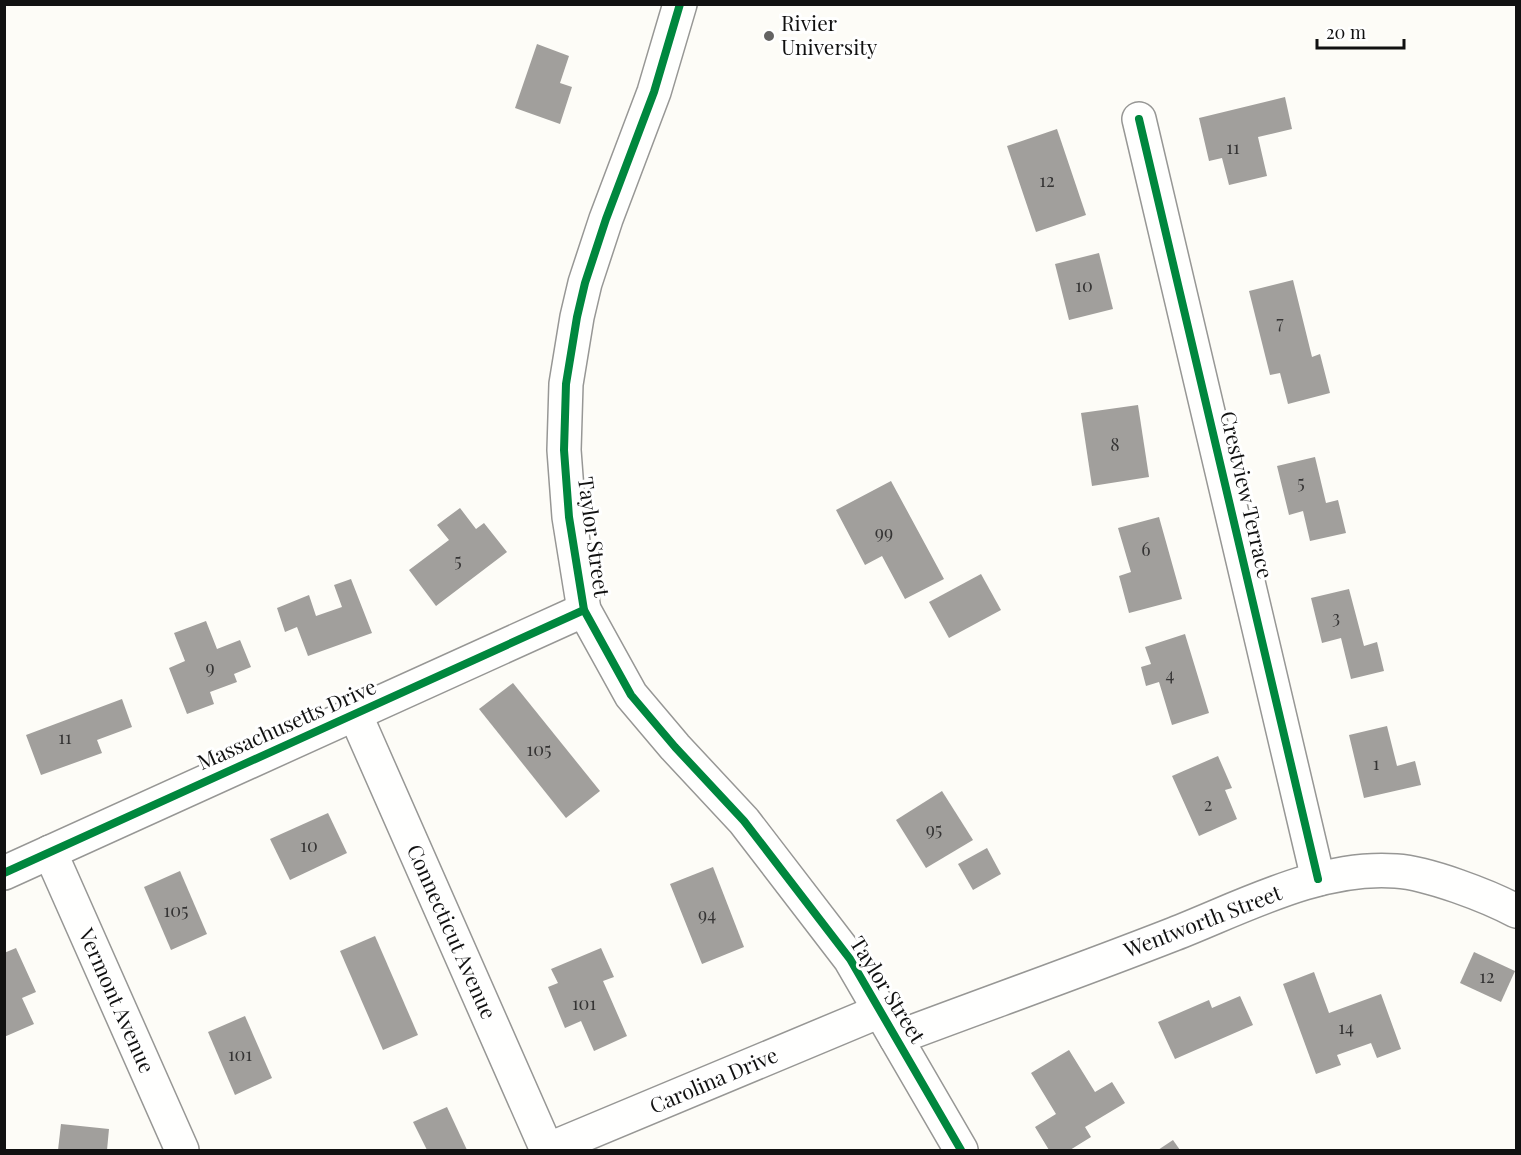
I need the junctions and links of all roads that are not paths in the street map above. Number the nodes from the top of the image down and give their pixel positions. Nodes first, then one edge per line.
1 (680, 4) edge
2 (1138, 119) dead end
3 (584, 610) junction
4 (355, 714) junction
5 (50, 852) junction
6 (4, 873) edge
7 (1318, 879) junction
8 (1516, 910) edge
9 (888, 1024) junction
10 (183, 1150) edge
11 (547, 1150) edge
12 (961, 1150) edge

1 - 3 street, Taylor Street
2 - 7 street, Crestview Terrace
3 - 4 street, Massachusetts Drive
3 - 9 street, Taylor Street
4 - 5 street, Massachusetts Drive
4 - 11 street, Connecticut Avenue
5 - 6 street, Massachusetts Drive
5 - 10 street, Vermont Avenue
7 - 8 street, Wentworth Street
7 - 9 street, Wentworth Street
9 - 11 street, Carolina Drive
9 - 12 street, Taylor Street

